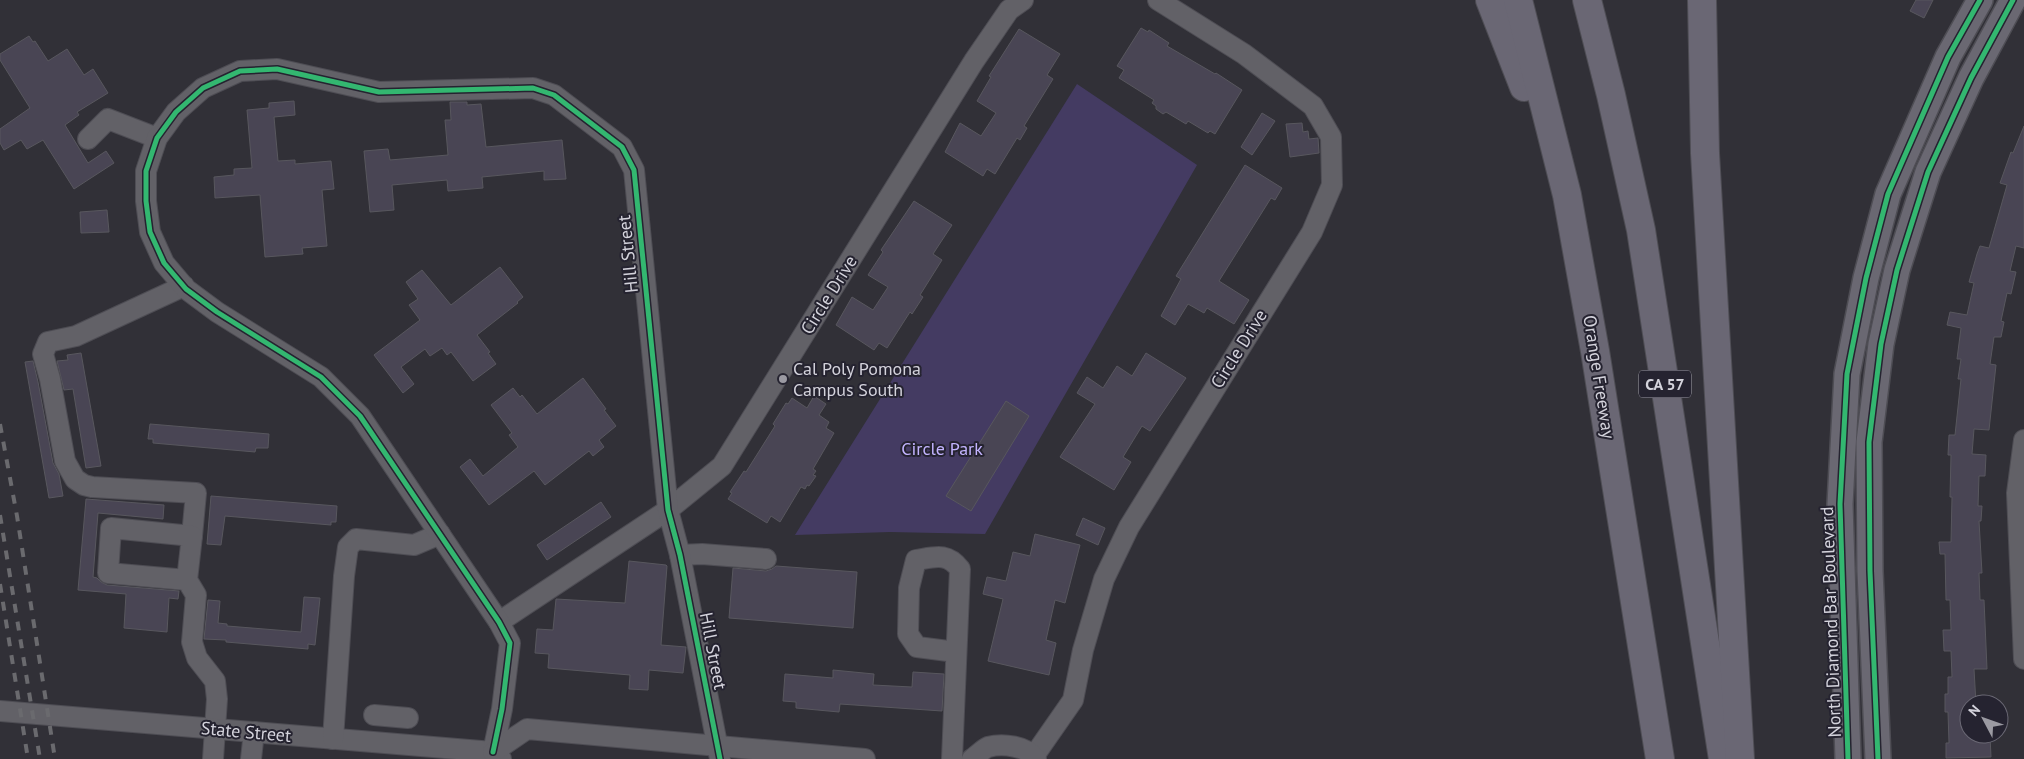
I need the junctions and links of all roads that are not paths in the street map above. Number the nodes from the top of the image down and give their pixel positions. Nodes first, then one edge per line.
1 (1022, 0) edge
2 (1158, 0) edge
3 (1490, 0) edge
4 (1518, 0) edge
5 (1587, 0) edge
6 (1702, 0) edge
7 (1980, 0) edge
8 (2013, 0) edge
9 (157, 138) junction
10 (88, 139) dead end
11 (1567, 195) junction
12 (184, 286) junction
13 (2024, 440) edge
14 (668, 510) junction
15 (440, 534) junction
16 (192, 536) junction
17 (680, 555) junction
18 (766, 559) dead end
19 (187, 580) junction
20 (499, 622) junction
21 (956, 652) junction
22 (2024, 658) edge
23 (0, 712) edge
24 (374, 715) dead end
25 (408, 718) dead end
26 (215, 729) junction
27 (254, 732) junction
28 (333, 739) junction
29 (718, 753) edge
30 (497, 756) edge
31 (1035, 757) edge
32 (213, 759) edge
33 (251, 759) edge
34 (865, 759) edge
35 (952, 759) edge
36 (972, 759) edge
37 (1660, 759) edge
38 (1723, 759) edge
39 (1740, 759) edge
40 (1848, 759) edge
41 (1878, 759) edge

1 - 14 street, Circle Drive
2 - 31 street, Circle Drive
3 - 11 highway
4 - 11 highway, Orange Freeway
5 - 38 highway, CA 57
6 - 39 highway
7 - 40 main road, North Diamond Bar Boulevard
8 - 41 main road
9 - 10 street
9 - 12 street
9 - 14 street, Hill Street
11 - 37 highway, Orange Freeway
12 - 15 street
12 - 16 street
13 - 22 street
14 - 17 street, Hill Street
14 - 20 street, Circle Drive
15 - 20 street
15 - 28 street
16 - 19 street
16 - 19 street
17 - 18 street
17 - 29 street, Hill Street
19 - 26 street
20 - 30 street
21 - 21 street
21 - 35 street
23 - 26 street, State Street
24 - 25 street
26 - 27 street, State Street
26 - 32 street
27 - 28 street, State Street
27 - 33 street
28 - 30 street, State Street
29 - 30 street
29 - 34 street
31 - 36 street

